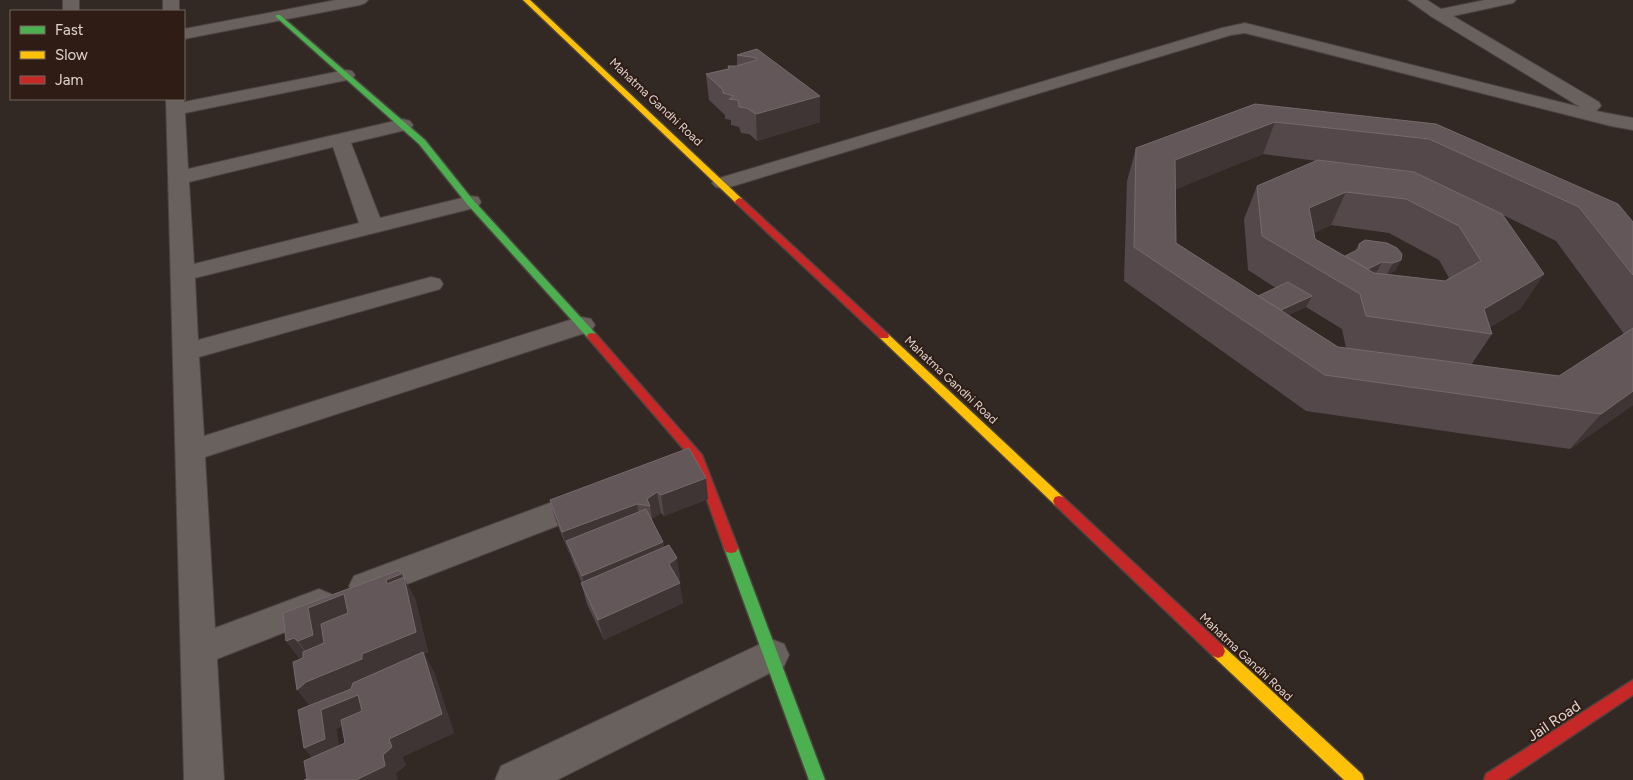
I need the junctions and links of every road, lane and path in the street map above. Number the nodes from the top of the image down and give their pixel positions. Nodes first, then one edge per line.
1 (360, 0) edge
2 (526, 0) edge
3 (1416, 0) edge
4 (1508, 0) edge
5 (1438, 14) junction
6 (278, 16) junction
7 (185, 34) edge
8 (346, 75) junction
9 (175, 104) edge
10 (1625, 123) edge
11 (403, 125) junction
12 (1633, 132) edge
13 (340, 140) junction
14 (178, 178) junction
15 (723, 183) junction
16 (470, 202) junction
17 (372, 226) junction
18 (183, 274) junction
19 (431, 284) dead end
20 (582, 325) junction
21 (186, 352) junction
22 (190, 451) junction
23 (615, 490) edge
24 (199, 650) junction
25 (770, 655) junction
26 (1633, 687) edge
27 (204, 780) edge
28 (514, 780) edge
29 (816, 780) edge
30 (1356, 780) edge
31 (1492, 780) edge

1 - 6 street
2 - 15 street, Mahatma Gandhi Road
3 - 5 street
4 - 5 street
5 - 10 street
6 - 7 street
6 - 8 street
8 - 9 street
8 - 11 street
9 - 14 street
10 - 12 street
10 - 15 street
11 - 13 street
11 - 16 street
13 - 14 street
13 - 17 street
14 - 18 street
15 - 30 street, Mahatma Gandhi Road
16 - 17 street
16 - 20 street
17 - 18 street
18 - 21 street
19 - 21 street
20 - 22 street
20 - 25 street
21 - 22 street
22 - 24 street
23 - 24 street
24 - 27 street
25 - 28 street
25 - 29 street
26 - 31 street, Jail Road

